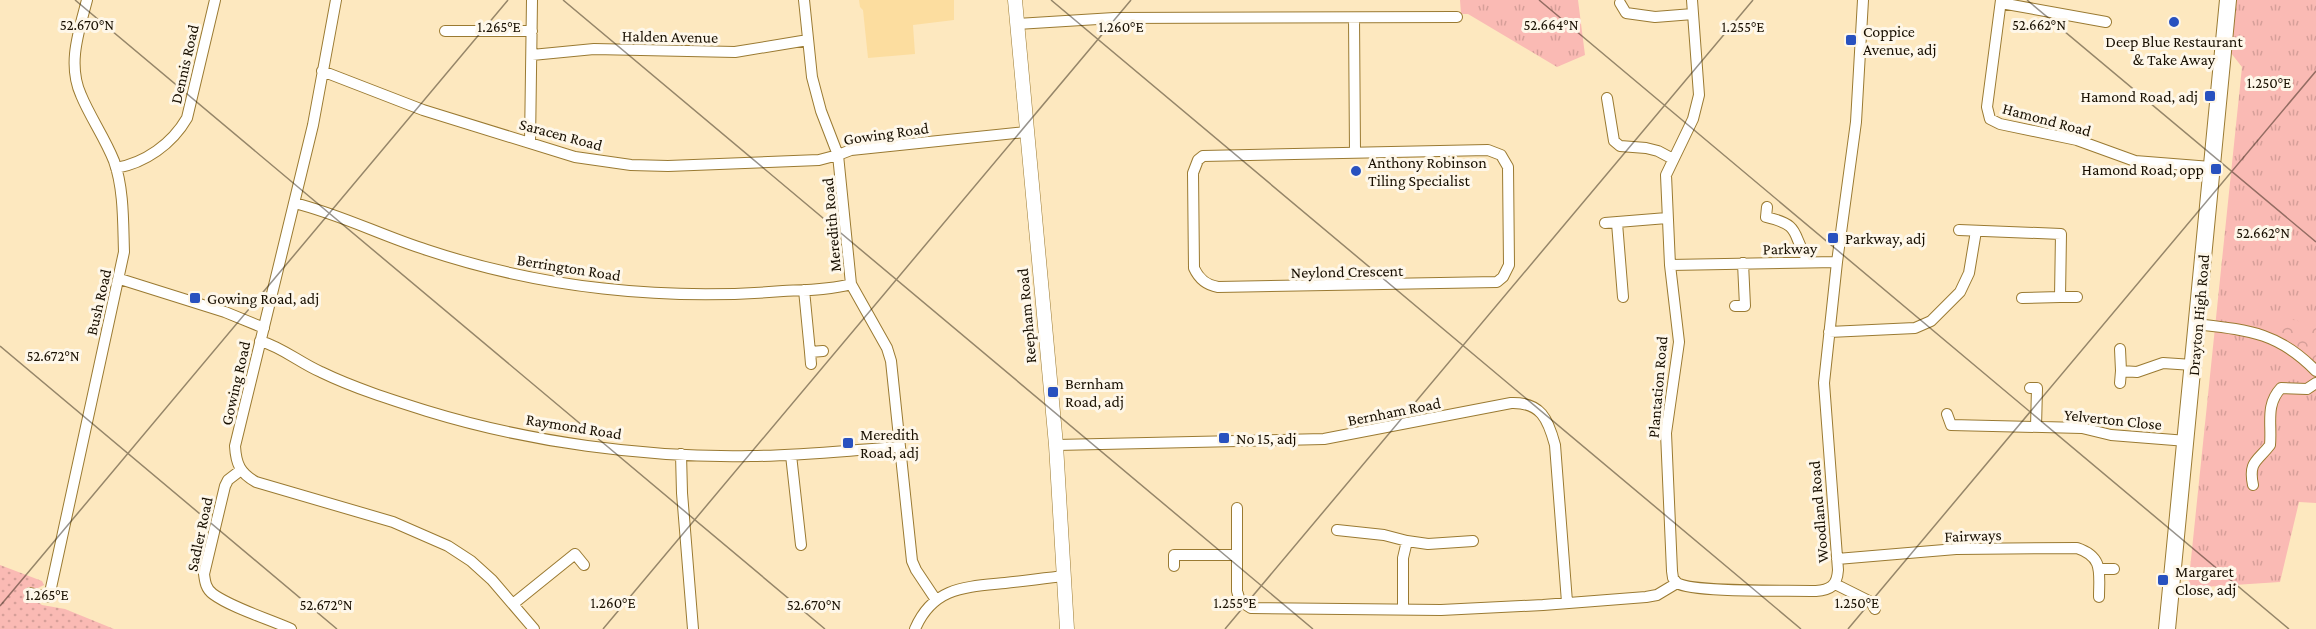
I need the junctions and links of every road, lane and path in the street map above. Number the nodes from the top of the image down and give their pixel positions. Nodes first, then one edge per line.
1 (87, 0) edge
2 (215, 0) edge
3 (336, 0) edge
4 (532, 0) edge
5 (804, 0) edge
6 (1015, 0) edge
7 (1692, 0) edge
8 (1863, 0) edge
9 (2228, 0) edge
10 (2001, 1) edge
11 (1623, 12) dead end
12 (1693, 14) junction
13 (1457, 17) dead end
14 (1354, 18) junction
15 (2106, 22) dead end
16 (1017, 24) junction
17 (445, 31) dead end
18 (532, 31) junction
19 (808, 40) junction
20 (532, 55) junction
21 (322, 71) junction
22 (1607, 98) dead end
23 (1026, 132) junction
24 (530, 143) junction
25 (1355, 152) junction
26 (838, 155) junction
27 (1673, 159) junction
28 (2211, 167) junction
29 (116, 168) junction
30 (294, 203) junction
31 (1767, 207) dead end
32 (1667, 218) junction
33 (1605, 223) dead end
34 (1617, 223) junction
35 (1959, 230) dead end
36 (1976, 231) junction
37 (1809, 262) junction
38 (1837, 262) junction
39 (1743, 263) junction
40 (1670, 265) junction
41 (120, 279) junction
42 (851, 284) junction
43 (804, 290) junction
44 (1623, 297) dead end
45 (2060, 297) junction
46 (2078, 297) dead end
47 (2022, 298) dead end
48 (1756, 305) dead end
49 (2196, 324) junction
50 (264, 328) junction
51 (1829, 332) junction
52 (260, 341) junction
53 (2121, 349) dead end
54 (823, 351) dead end
55 (810, 352) junction
56 (811, 364) dead end
57 (2193, 365) junction
58 (2121, 370) junction
59 (2316, 371) edge
60 (2120, 382) dead end
61 (2316, 383) edge
62 (2037, 388) dead end
63 (1947, 414) dead end
64 (1951, 425) junction
65 (2036, 427) junction
66 (1952, 437) dead end
67 (2187, 441) junction
68 (1056, 445) junction
69 (900, 447) junction
70 (681, 454) junction
71 (791, 455) junction
72 (241, 470) junction
73 (2253, 485) dead end
74 (1237, 508) dead end
75 (1337, 530) dead end
76 (1407, 541) junction
77 (1473, 541) dead end
78 (566, 544) dead end
79 (801, 545) dead end
80 (575, 554) junction
81 (1236, 555) junction
82 (1837, 559) junction
83 (584, 565) dead end
84 (1174, 566) dead end
85 (2100, 569) junction
86 (2114, 569) dead end
87 (1065, 576) junction
88 (1677, 584) junction
89 (1836, 584) junction
90 (30, 593) dead end
91 (2099, 597) dead end
92 (936, 600) junction
93 (1567, 602) junction
94 (513, 604) junction
95 (1403, 609) junction
96 (1875, 609) dead end
97 (291, 629) edge
98 (534, 629) edge
99 (693, 629) edge
100 (915, 629) edge
101 (1067, 629) edge
102 (2167, 629) edge

1 - 29 street, Bush Road
2 - 29 street, Dennis Road
3 - 21 street, Gowing Road
4 - 18 street
5 - 19 street, Gowing Road
6 - 16 street, Reepham Road
7 - 12 street, Plantation Road
8 - 38 street, Woodland Road
9 - 28 main road, Drayton High Road
10 - 15 street, Hamond Road
10 - 28 street, Hamond Road
11 - 12 street
12 - 27 street, Plantation Road
13 - 14 street
14 - 16 street
14 - 25 street
16 - 23 street, Reepham Road
17 - 18 street
18 - 20 street
19 - 20 street, Halden Avenue
19 - 26 street, Gowing Road
20 - 24 street
21 - 24 street, Saracen Road
21 - 30 street, Gowing Road
22 - 27 street
23 - 26 street, Gowing Road
23 - 68 street, Reepham Road
24 - 26 street, Saracen Road
25 - 25 street, Neylond Crescent
26 - 42 street, Meredith Road
27 - 32 street, Plantation Road
28 - 49 main road, Drayton High Road
29 - 41 street, Bush Road
30 - 43 street, Berrington Road
30 - 50 street, Gowing Road
31 - 37 street
32 - 34 street
32 - 40 street, Plantation Road
33 - 34 street
34 - 44 street
35 - 36 street
36 - 45 street
36 - 51 street
37 - 38 street, Parkway
37 - 39 street, Parkway
38 - 51 street, Woodland Road
39 - 40 street, Parkway
39 - 48 street, Parkway
40 - 88 street, Plantation Road
41 - 50 street
41 - 90 street, Bush Road
42 - 43 street, Berrington Road
42 - 69 street, Meredith Road
43 - 55 street
45 - 46 street
45 - 47 street
49 - 57 main road, Drayton High Road
49 - 59 street
50 - 52 street, Gowing Road
51 - 82 street, Woodland Road
52 - 70 street, Raymond Road
52 - 72 street, Gowing Road
53 - 58 street
54 - 55 street
55 - 56 street
57 - 58 street
57 - 67 main road, Drayton High Road
58 - 60 street
61 - 73 street
62 - 65 street
63 - 64 street
64 - 65 street, Yelverton Close
64 - 66 street
65 - 67 street, Yelverton Close
67 - 102 main road, Drayton High Road
68 - 87 street, Reepham Road
68 - 93 street, Bernham Road
69 - 71 street, Raymond Road
69 - 92 street, Meredith Road
70 - 71 street, Raymond Road
70 - 99 street
71 - 79 street
72 - 94 street
72 - 97 street, Sadler Road
74 - 81 street
75 - 76 street
76 - 77 street
76 - 95 street
78 - 80 street
80 - 83 street
80 - 94 street
81 - 84 street
81 - 95 street
82 - 85 street, Fairways
82 - 89 street, Woodland Road
85 - 86 street
85 - 91 street
87 - 92 street
87 - 101 street, Reepham Road
88 - 89 street, Woodland Road
88 - 93 street
89 - 96 street
92 - 100 street
93 - 95 street
94 - 98 street

